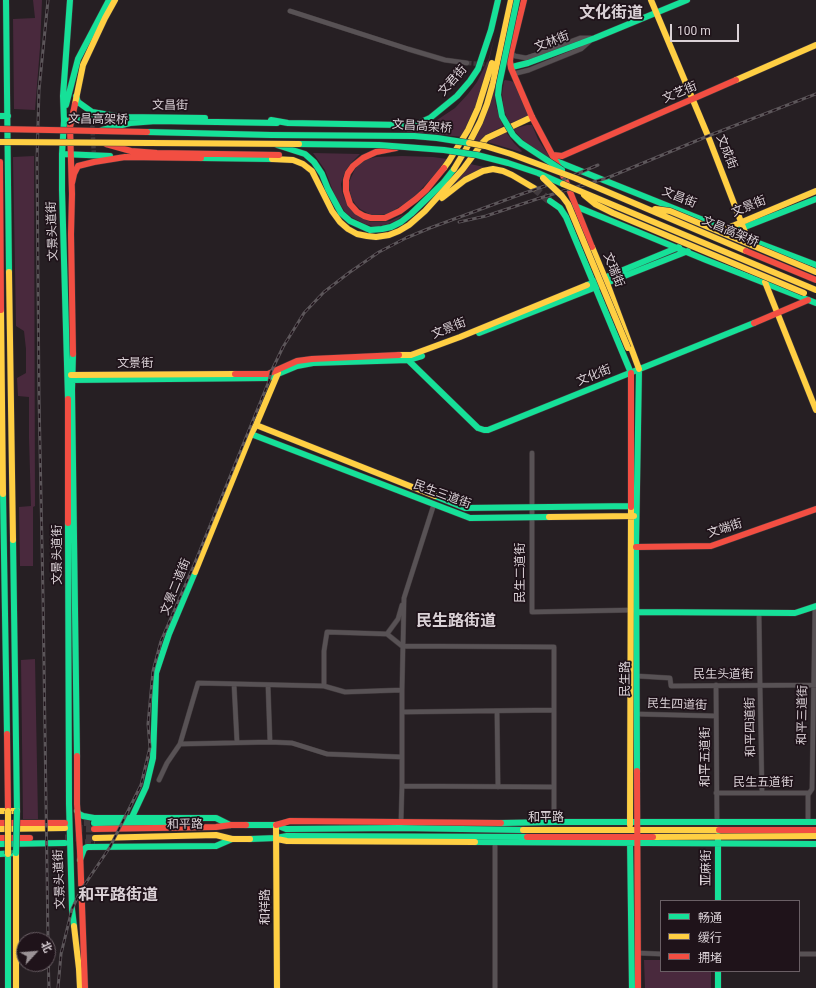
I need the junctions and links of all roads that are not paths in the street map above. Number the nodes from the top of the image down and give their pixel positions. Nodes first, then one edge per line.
1 (6, 0) edge
2 (70, 0) edge
3 (109, 0) edge
4 (115, 0) edge
5 (498, 0) edge
6 (506, 0) edge
7 (512, 0) edge
8 (517, 0) edge
9 (524, 0) edge
10 (650, 0) edge
11 (687, 0) edge
12 (290, 11) dead end
13 (656, 12) junction
14 (595, 38) junction
15 (816, 46) edge
16 (511, 54) junction
17 (466, 63) tunnel mouth
18 (512, 66) dead end
19 (513, 74) junction
20 (76, 96) junction
21 (693, 100) junction
22 (0, 116) edge
23 (8, 116) junction
24 (122, 117) junction
25 (532, 117) junction
26 (71, 120) junction
27 (64, 121) junction
28 (271, 122) junction
29 (288, 123) joint
30 (0, 129) edge
31 (100, 131) junction
32 (0, 142) edge
33 (99, 143) junction
34 (273, 144) junction
35 (400, 147) junction
36 (62, 154) junction
37 (71, 154) junction
38 (552, 155) junction
39 (0, 156) edge
40 (8, 156) junction
41 (274, 156) junction
42 (125, 157) junction
43 (556, 161) junction
44 (0, 162) edge
45 (538, 173) junction
46 (575, 178) junction
47 (72, 183) junction
48 (534, 188) tunnel mouth
49 (575, 189) junction
50 (816, 191) edge
51 (816, 198) edge
52 (550, 200) tunnel mouth
53 (576, 206) junction
54 (641, 206) junction
55 (425, 211) junction
56 (742, 225) junction
57 (725, 229) junction
58 (733, 232) junction
59 (748, 239) junction
60 (678, 248) junction
61 (686, 252) junction
62 (816, 265) edge
63 (816, 272) edge
64 (606, 280) junction
65 (816, 280) edge
66 (766, 284) junction
67 (594, 285) junction
68 (816, 290) edge
69 (816, 298) edge
70 (808, 300) junction
71 (816, 303) edge
72 (777, 313) junction
73 (408, 360) junction
74 (10, 366) junction
75 (1, 367) edge
76 (639, 369) junction
77 (631, 373) junction
78 (278, 374) junction
79 (70, 378) junction
80 (816, 410) edge
81 (256, 424) junction
82 (251, 434) junction
83 (532, 453) dead end
84 (434, 504) junction
85 (634, 506) junction
86 (532, 508) junction
87 (816, 509) edge
88 (634, 516) junction
89 (532, 517) junction
90 (636, 546) junction
91 (404, 598) junction
92 (816, 606) edge
93 (635, 610) junction
94 (759, 613) junction
95 (387, 634) junction
96 (402, 646) junction
97 (637, 676) junction
98 (234, 684) junction
99 (268, 685) junction
100 (760, 685) junction
101 (815, 685) edge
102 (324, 686) junction
103 (716, 686) junction
104 (402, 690) junction
105 (554, 710) junction
106 (497, 711) junction
107 (402, 712) junction
108 (637, 714) junction
109 (716, 716) junction
110 (237, 742) junction
111 (270, 742) junction
112 (180, 744) junction
113 (402, 757) junction
114 (159, 780) dead end
115 (402, 786) junction
116 (498, 787) junction
117 (554, 787) junction
118 (716, 793) junction
119 (762, 793) junction
120 (809, 793) junction
121 (0, 811) edge
122 (8, 811) junction
123 (17, 811) junction
124 (77, 811) junction
125 (132, 818) junction
126 (400, 821) junction
127 (554, 822) junction
128 (630, 822) junction
129 (637, 822) junction
130 (717, 822) junction
131 (808, 822) junction
132 (816, 822) edge
133 (497, 823) junction
134 (0, 824) edge
135 (231, 825) junction
136 (276, 825) junction
137 (94, 826) tunnel mouth
138 (0, 829) edge
139 (630, 830) junction
140 (637, 830) junction
141 (816, 830) edge
142 (479, 832) junction
143 (511, 832) junction
144 (717, 832) junction
145 (816, 836) edge
146 (0, 838) edge
147 (276, 838) junction
148 (232, 839) junction
149 (95, 840) tunnel mouth
150 (630, 840) junction
151 (637, 840) junction
152 (495, 842) junction
153 (718, 843) junction
154 (0, 844) edge
155 (816, 844) edge
156 (16, 853) junction
157 (0, 854) edge
158 (8, 854) junction
159 (80, 860) junction
160 (718, 900) edge
161 (638, 954) junction
162 (660, 954) edge
163 (800, 954) edge
164 (816, 954) edge
165 (718, 972) edge
166 (8, 988) edge
167 (16, 988) edge
168 (80, 988) edge
169 (85, 988) edge
170 (277, 988) edge
171 (495, 988) edge
172 (632, 988) edge
173 (638, 988) edge
174 (718, 988) edge

1 - 23 main road
2 - 27 main road, 文景头道街
3 - 27 main road, 文景头道街
4 - 20 main road, 文景头道街
5 - 29 main road, 文君街
6 - 35 main road
7 - 34 main road
8 - 46 main road, bridge
9 - 16 main road
10 - 13 main road, 文成街
11 - 13 main road, 文林街
12 - 17 street
13 - 14 main road, 文林街
13 - 21 main road, 文成街
14 - 16 street
14 - 18 main road, 文林街
14 - 19 street
15 - 21 main road, 文艺街
16 - 19 main road
19 - 25 main road
20 - 24 main road, 文昌街
20 - 26 main road, 文景头道街
21 - 38 main road, 文艺街
21 - 56 main road, 文成街
22 - 23 main road
23 - 40 main road
24 - 26 main road
24 - 28 main road, 文昌街
25 - 38 main road
25 - 55 main road
26 - 27 main road
26 - 37 main road, 文景头道街
27 - 36 main road, 文景头道街
27 - 37 main road, 文景头道街
28 - 29 main road, 文昌街
28 - 31 main road, bridge
30 - 31 main road, 文昌高架桥, bridge
31 - 46 main road, 文昌高架桥, bridge
32 - 33 main road, 文昌高架桥, bridge
33 - 34 main road, 文昌高架桥, bridge
33 - 41 main road, bridge
34 - 35 main road, 文昌高架桥, bridge
35 - 45 main road, 文昌高架桥, bridge
36 - 37 main road
36 - 79 main road, 文景头道街
37 - 42 main road
37 - 47 main road, 文景头道街
38 - 43 main road
39 - 40 main road
40 - 74 main road
41 - 42 main road
41 - 55 main road
42 - 47 main road
43 - 53 main road, 文瑞街
43 - 57 main road, 文昌街
44 - 75 main road
45 - 49 main road, 文昌高架桥, bridge
45 - 77 main road, 民生路, bridge
46 - 54 main road, 文昌高架桥, bridge
47 - 79 main road, 文景头道街
48 - 55 main road
49 - 68 main road, 文昌高架桥, bridge
49 - 69 main road, bridge
50 - 56 main road, 文景街
51 - 56 main road, 文景街
52 - 67 main road, 文瑞街
53 - 60 main road
53 - 64 main road, 文瑞街
54 - 63 main road, bridge
54 - 65 main road, 文昌高架桥, bridge
56 - 57 main road, 文景街
56 - 58 main road, 文景街
56 - 59 main road, 文成街
57 - 58 main road, 文昌街
57 - 60 main road, 文景街
58 - 59 main road, 文昌街
58 - 61 main road, 文景街
59 - 62 main road, 文昌街
59 - 66 main road, 文成街
60 - 61 main road
60 - 64 main road, 文景街
61 - 64 main road, 文景街
61 - 66 main road
64 - 67 main road, 文景街
64 - 76 main road, 文瑞街
66 - 70 main road
66 - 72 main road, 文成街
67 - 73 main road, 文景街
67 - 77 main road, 文瑞街
67 - 79 main road, 文景街
70 - 71 main road
70 - 72 main road, 文化街
72 - 76 main road, 文化街
72 - 80 main road, 文成街
73 - 77 main road, 文化街
73 - 78 main road, 文景街
74 - 75 main road
74 - 123 main road
75 - 122 main road
76 - 77 main road, 文化街
76 - 85 main road, 民生路
77 - 85 main road, 民生路
78 - 79 main road, 文景街
78 - 81 main road, 文景二道街
79 - 124 main road, 文景头道街
79 - 168 main road, 文景头道街
81 - 82 main road, 文景二道街
81 - 86 main road, 民生三道街
82 - 84 main road, 民生三道街
82 - 125 main road, 文景二道街
83 - 86 street, 民生二道街
84 - 89 main road, 民生三道街
84 - 91 street
85 - 86 main road, 民生三道街
85 - 88 main road, 民生路
86 - 89 street, 民生二道街
87 - 90 main road, 文端街
88 - 89 main road, 民生三道街
88 - 90 main road, 民生路
88 - 93 main road, 民生路
89 - 93 street, 民生二道街
90 - 93 main road, 民生路
91 - 95 street
91 - 96 street
92 - 94 main road, 民生二道街
92 - 101 street, 和平三道街
93 - 94 main road, 民生二道街
93 - 97 main road, 民生路
93 - 128 main road, 民生路
94 - 100 street, 和平四道街
95 - 96 street
95 - 102 street
96 - 104 street
96 - 105 street
97 - 103 street, 民生头道街
97 - 108 main road, 民生路
98 - 99 street
98 - 110 street
98 - 112 street
99 - 102 street
99 - 111 street
100 - 101 street, 民生头道街
100 - 103 street, 民生头道街
100 - 119 street, 和平四道街
101 - 120 street, 和平三道街
102 - 104 street
103 - 109 street, 和平五道街
104 - 107 street
105 - 106 street
105 - 117 street
106 - 107 street
106 - 116 street
107 - 113 street
108 - 109 street, 民生四道街
108 - 129 main road, 民生路
109 - 118 street, 和平五道街
110 - 111 street
110 - 112 street
111 - 113 street
112 - 114 street
113 - 115 street
115 - 116 street
115 - 126 street
116 - 117 street
117 - 127 street
118 - 119 street, 民生五道街
118 - 130 street, 和平五道街
119 - 120 street, 民生五道街
120 - 131 street, 和平三道街
121 - 122 main road
122 - 123 main road
122 - 158 main road, bridge
123 - 156 main road, bridge
124 - 125 main road
124 - 159 main road, 文景头道街
125 - 135 main road
126 - 133 main road, 和平路
126 - 136 main road, 和平路
127 - 128 main road, 和平路
127 - 133 main road, 和平路
128 - 129 main road, 和平路
128 - 139 main road, 民生路
129 - 130 main road, 和平路
129 - 140 main road, 民生路
130 - 131 main road, 和平路
130 - 144 street, 和平五道街
131 - 132 main road, 和平路
133 - 142 main road
133 - 143 main road
134 - 138 main road
135 - 136 main road, 和平路
135 - 137 main road
136 - 142 main road, 和平路
136 - 147 main road, 和祥路
139 - 140 main road, 和平路
139 - 143 main road, 和平路
139 - 150 main road, 民生路
140 - 144 main road, 和平路
140 - 151 main road, 民生路
141 - 144 main road, 和平路
142 - 143 main road, 和平路
142 - 147 main road, 和平路
142 - 152 main road
143 - 150 main road, 和平路
143 - 152 main road
144 - 145 main road, 和平路
144 - 151 main road, 和平路
144 - 153 main road, 亚麻街
146 - 154 main road
147 - 148 main road, 和平路
147 - 152 main road, 和平路
147 - 170 main road, 和祥路
148 - 149 main road, 和平路
148 - 159 main road
150 - 151 main road, 和平路
150 - 152 main road, 和平路
150 - 172 main road, 民生路
151 - 153 main road, 和平路
151 - 161 main road, 民生路
152 - 171 street
153 - 155 main road, 和平路
153 - 160 main road, 亚麻街
156 - 158 main road
156 - 167 main road
157 - 158 main road
158 - 166 main road
159 - 169 main road, 文景头道街
161 - 162 street
161 - 173 main road, 民生路
163 - 164 street
165 - 174 main road

